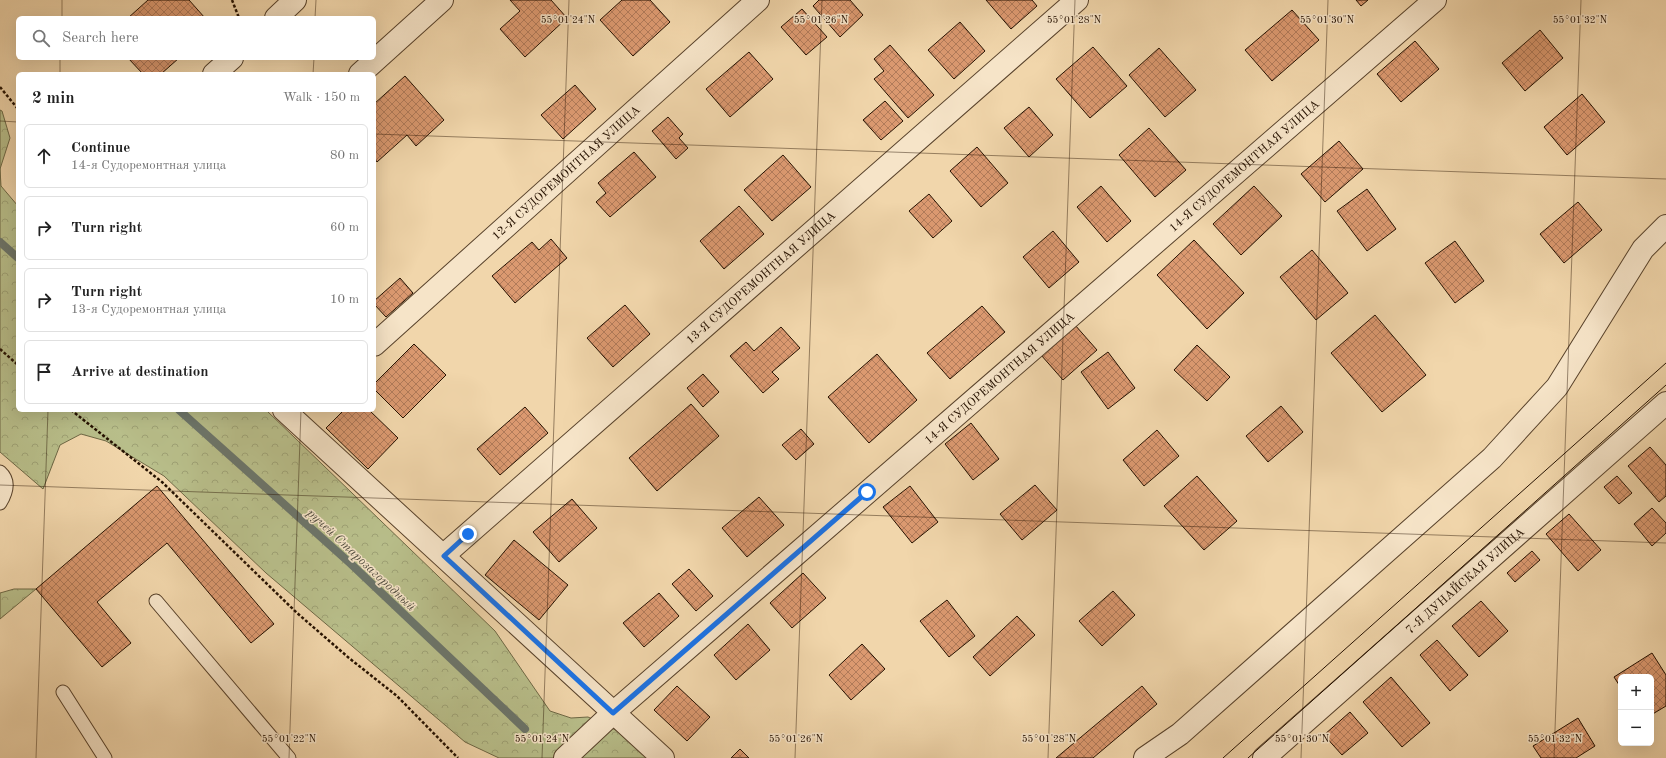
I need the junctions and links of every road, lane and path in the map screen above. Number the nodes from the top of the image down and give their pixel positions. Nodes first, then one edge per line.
1 (232, 0) edge
2 (295, 0) edge
3 (442, 0) edge
4 (758, 0) edge
5 (1077, 0) edge
6 (1435, 0) edge
7 (238, 16) edge
8 (278, 16) edge
9 (230, 60) edge
10 (376, 60) edge
11 (376, 60) edge
12 (216, 72) edge
13 (362, 72) edge
14 (0, 87) edge
15 (16, 107) edge
16 (1666, 226) edge
17 (376, 343) edge
18 (0, 349) edge
19 (16, 363) edge
20 (1666, 403) edge
21 (73, 412) edge
22 (293, 413) edge
23 (0, 472) edge
24 (0, 503) edge
25 (444, 556) junction
26 (156, 601) dead end
27 (63, 692) dead end
28 (613, 713) junction
29 (105, 758) edge
30 (289, 758) edge
31 (458, 758) edge
32 (565, 758) edge
33 (663, 758) edge
34 (1145, 758) edge
35 (1264, 758) edge

1 - 7 path
2 - 8 street
3 - 10 street
4 - 17 street, 12-Я СУДОРЕМОНТНАЯ УЛИЦА
5 - 25 street, 13-Я СУДОРЕМОНТНАЯ УЛИЦА
6 - 28 street, 14-Я СУДОРЕМОНТНАЯ УЛИЦА
9 - 12 street
11 - 13 street
14 - 15 path
16 - 34 street
18 - 19 path
20 - 35 street, 7-Я ДУНАЙСКАЯ УЛИЦА
21 - 31 path
22 - 25 street
23 - 24 lane
25 - 28 street
26 - 30 lane
27 - 29 lane
28 - 32 street, 14-Я СУДОРЕМОНТНАЯ УЛИЦА
28 - 33 street

